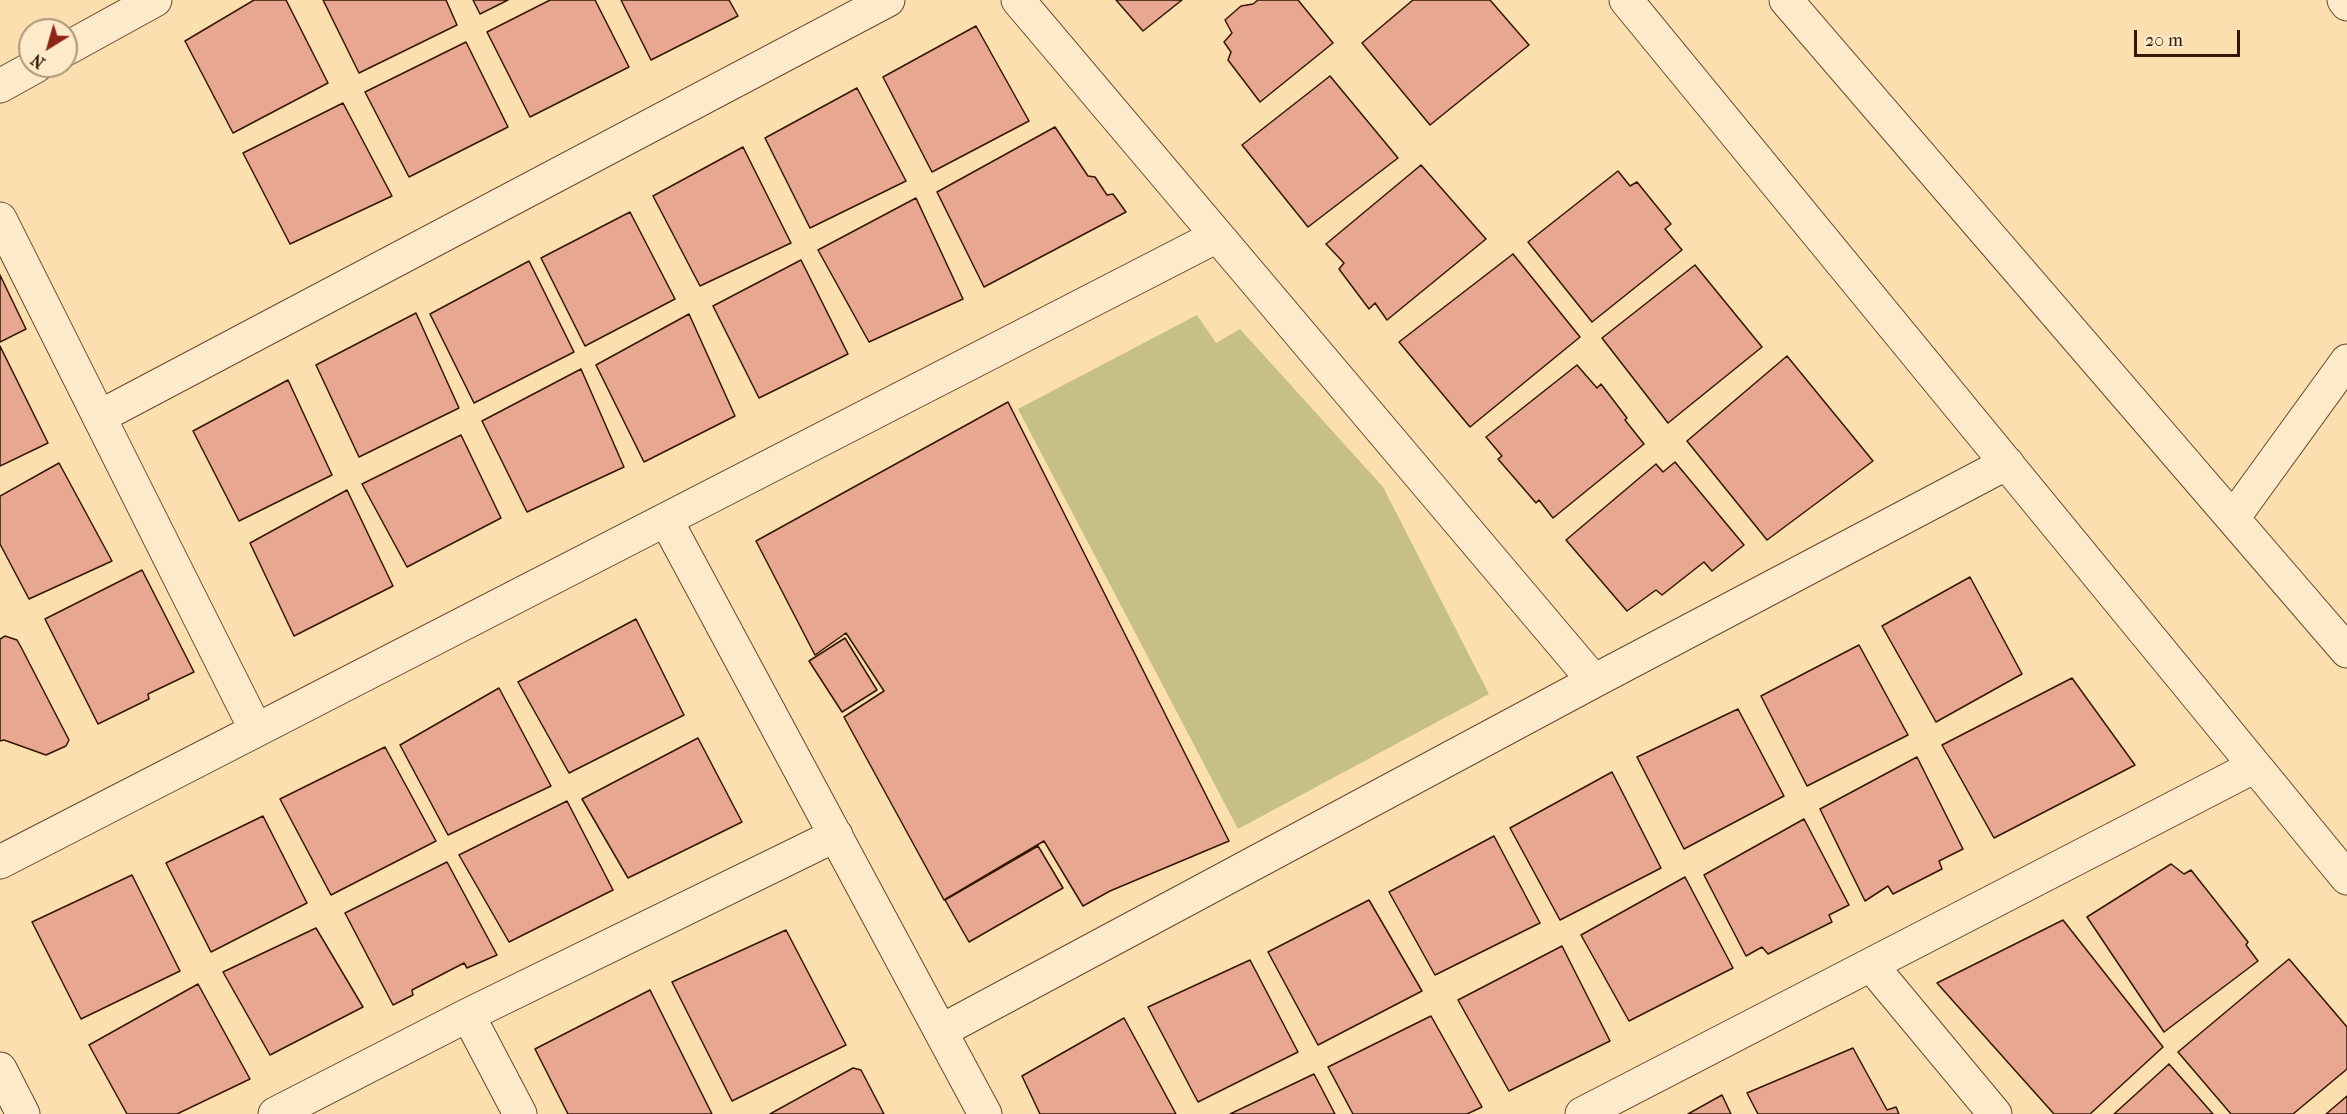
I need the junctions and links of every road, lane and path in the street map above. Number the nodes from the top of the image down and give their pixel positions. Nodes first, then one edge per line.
1 (155, 0) edge
2 (888, 0) edge
3 (1018, 0) edge
4 (1626, 0) edge
5 (1786, 0) edge
6 (2344, 0) edge
7 (2347, 4) edge
8 (78, 43) edge
9 (18, 76) edge
10 (0, 86) edge
11 (0, 219) edge
12 (1217, 236) junction
13 (2347, 361) edge
14 (99, 417) junction
15 (2007, 464) junction
16 (2232, 518) junction
17 (666, 520) junction
18 (2347, 651) edge
19 (1594, 681) junction
20 (256, 730) junction
21 (2255, 766) junction
22 (836, 835) junction
23 (0, 862) edge
24 (2347, 878) edge
25 (1871, 965) junction
26 (468, 1015) junction
27 (941, 1031) junction
28 (0, 1069) edge
29 (23, 1114) edge
30 (275, 1114) edge
31 (520, 1114) edge
32 (986, 1114) edge
33 (1582, 1114) edge
34 (1995, 1114) edge

1 - 8 street
2 - 14 street
3 - 12 street
4 - 15 street
5 - 16 street
6 - 7 street
9 - 10 street
11 - 14 street
12 - 17 street
12 - 19 street
13 - 16 street
14 - 20 street
15 - 19 street
15 - 21 street
16 - 18 street
17 - 20 street
17 - 22 street
19 - 27 street
20 - 23 street
21 - 24 street
21 - 25 street
22 - 26 street
22 - 27 street
25 - 33 street
25 - 34 street
26 - 30 street
26 - 31 street
27 - 32 street
28 - 29 street

